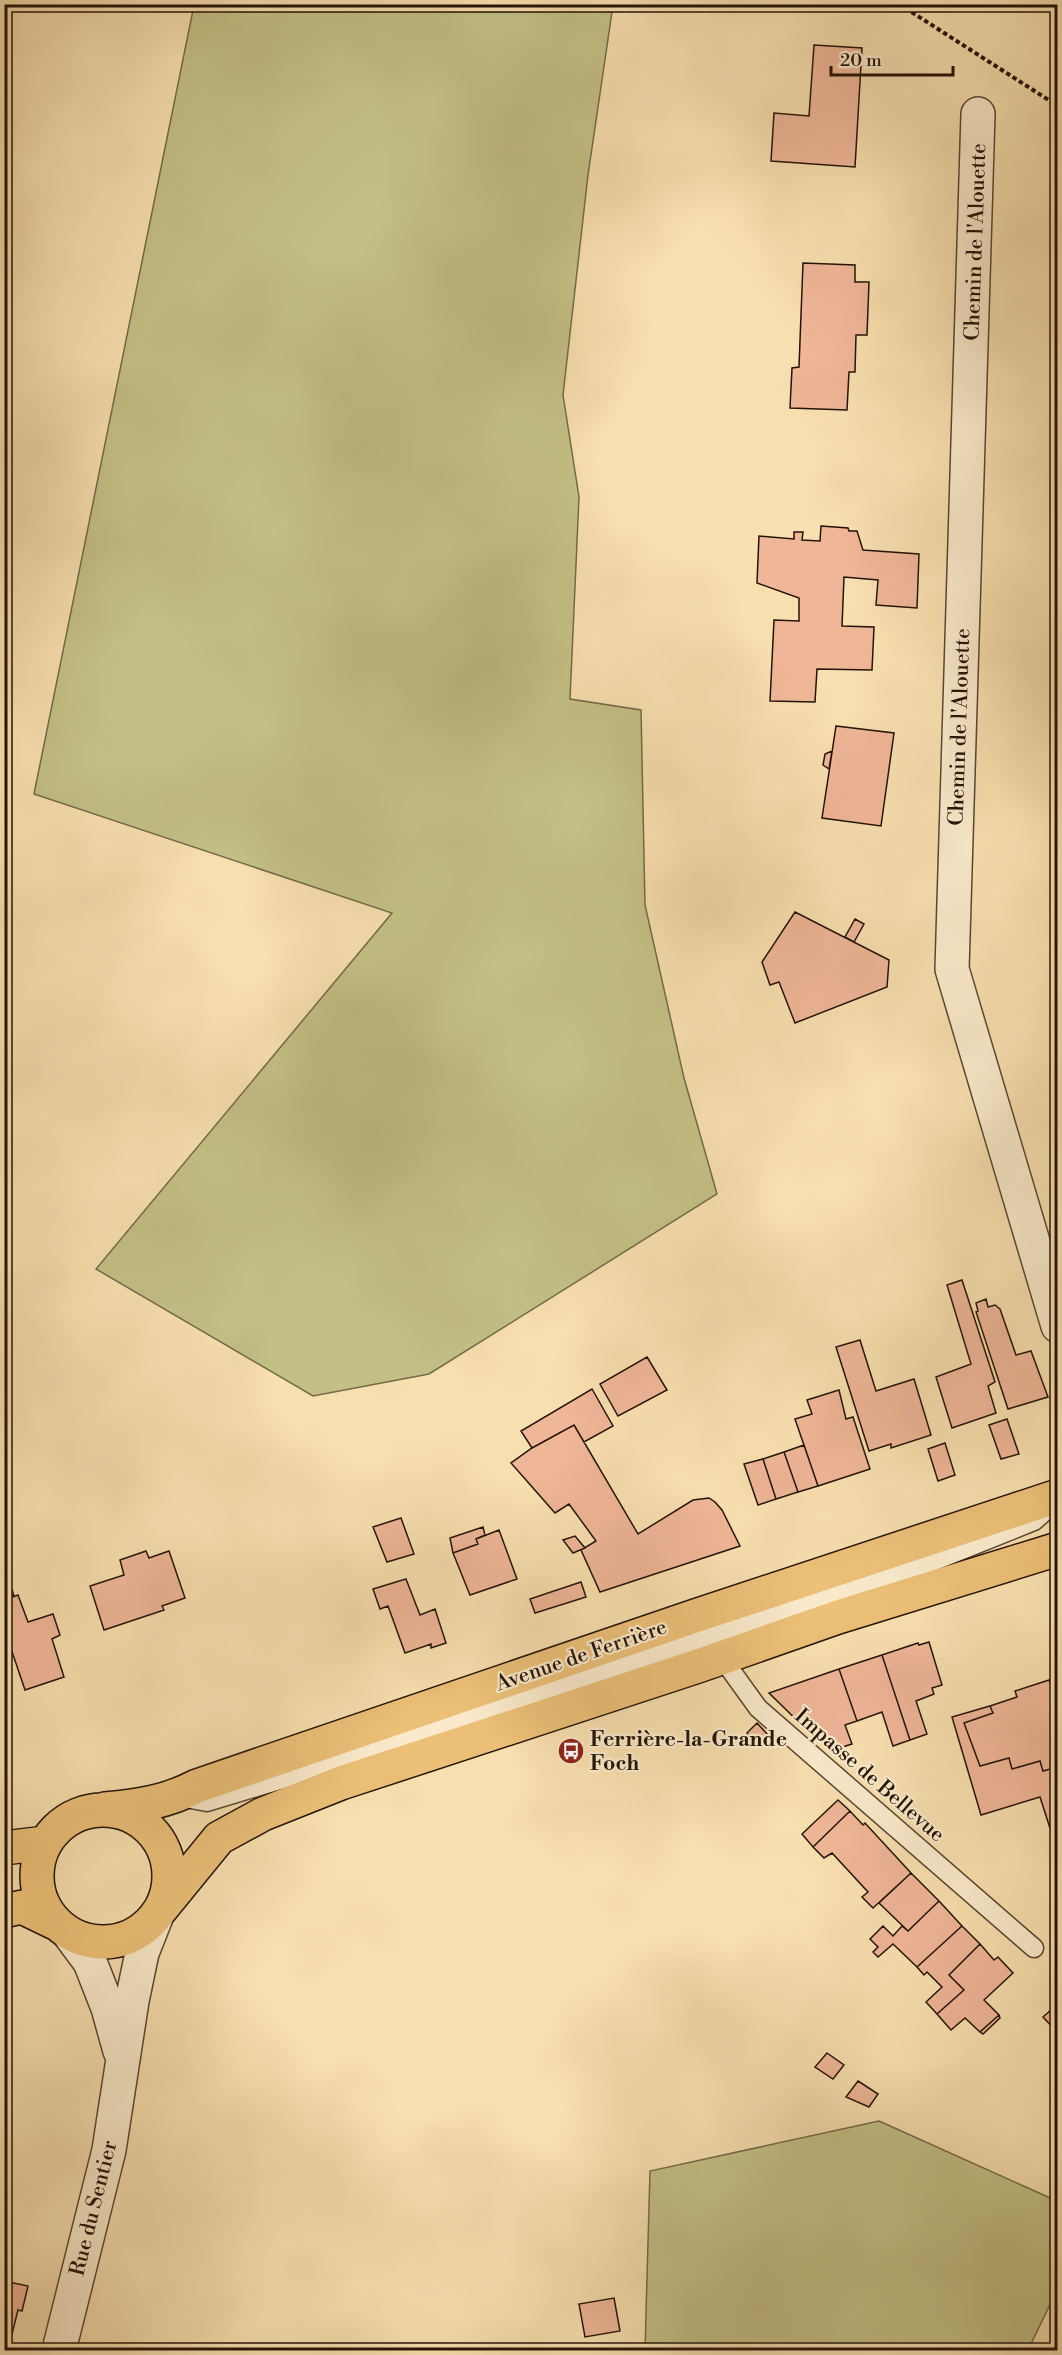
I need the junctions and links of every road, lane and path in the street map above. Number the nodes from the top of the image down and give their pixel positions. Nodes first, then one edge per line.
1 (899, 4) edge
2 (1058, 106) edge
3 (978, 114) dead end
4 (1058, 1326) edge
5 (1058, 1496) edge
6 (1058, 1502) edge
7 (1058, 1549) edge
8 (715, 1635) junction
9 (105, 1809) junction
10 (45, 1843) junction
11 (4, 1848) edge
12 (10, 1906) edge
13 (159, 1912) junction
14 (63, 1929) junction
15 (1034, 1948) dead end
16 (123, 2064) junction
17 (58, 2350) edge

1 - 2 path
3 - 4 street, Chemin de l'Alouette
5 - 8 main road, Avenue de Ferrière
6 - 8 lane
7 - 8 main road, Avenue de Ferrière
8 - 9 main road, Avenue de Ferrière
8 - 13 main road, Avenue de Ferrière
8 - 15 lane, Impasse de Bellevue
9 - 10 main road
9 - 13 main road
10 - 11 main road
10 - 14 main road
12 - 14 main road
13 - 14 main road
13 - 16 street, Rue du Sentier
14 - 16 street, Rue du Sentier
16 - 17 street, Rue du Sentier

